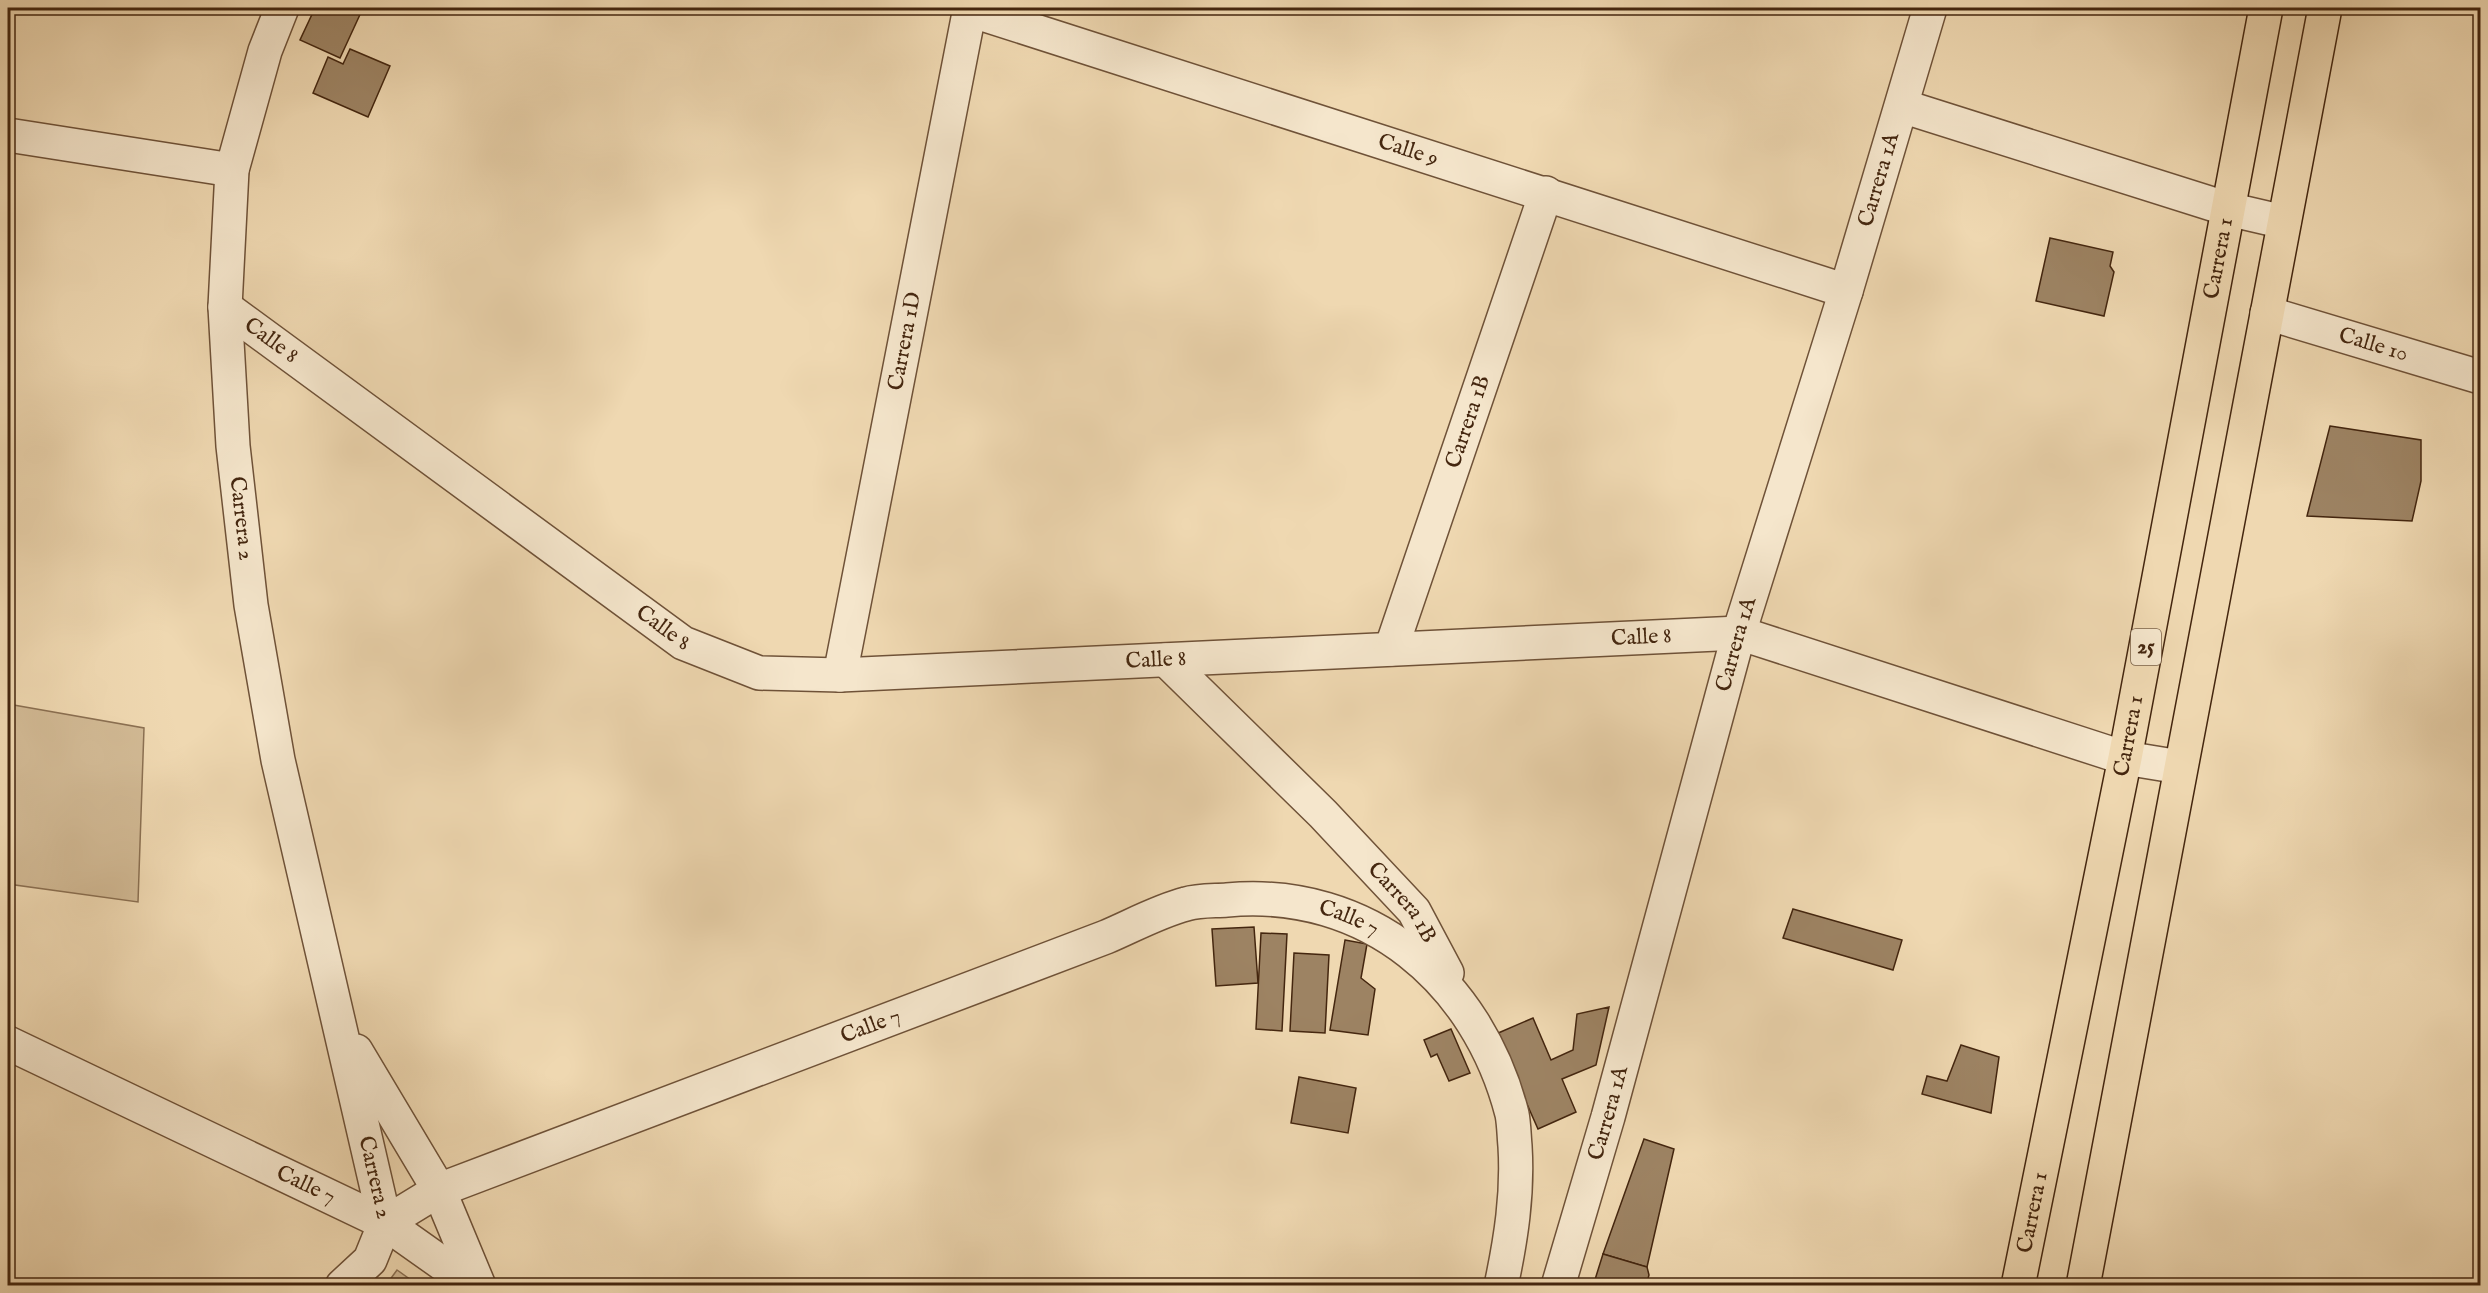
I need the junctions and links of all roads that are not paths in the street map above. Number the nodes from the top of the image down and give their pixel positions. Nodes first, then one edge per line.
1 (282, 8) edge
2 (1930, 8) edge
3 (2266, 8) edge
4 (2325, 8) edge
5 (970, 9) edge
6 (1902, 106) junction
7 (8, 135) edge
8 (232, 170) junction
9 (1546, 193) junction
10 (2228, 209) junction
11 (2284, 222) junction
12 (1846, 291) junction
13 (225, 307) junction
14 (2267, 313) junction
15 (2481, 377) edge
16 (1739, 633) junction
17 (1392, 650) junction
18 (1166, 660) junction
19 (840, 675) junction
20 (2125, 758) junction
21 (2180, 767) junction
22 (1464, 1007) junction
23 (341, 1026) junction
24 (8, 1043) edge
25 (439, 1190) junction
26 (385, 1223) junction
27 (342, 1286) edge
28 (474, 1286) edge
29 (479, 1286) edge
30 (1501, 1286) edge
31 (1558, 1286) edge
32 (2018, 1286) edge
33 (2083, 1286) edge

1 - 8 street, Carrera 2
2 - 6 street, Carrera 1A
3 - 10 main road, Carrera 1 / 25
4 - 11 main road
5 - 9 street, Calle 9
5 - 19 street, Carrera 1D
6 - 10 street
6 - 12 street, Carrera 1A
7 - 8 street
8 - 13 street, Carrera 2
9 - 12 street, Calle 9
9 - 17 street, Carrera 1B
10 - 11 street
10 - 20 main road, Carrera 1 / 25
11 - 14 main road
12 - 16 street, Carrera 1A
13 - 19 street, Calle 8
13 - 23 street, Carrera 2
14 - 15 street, Calle 10
14 - 21 main road
16 - 17 street, Calle 8
16 - 20 street, Calle 8
16 - 31 street, Carrera 1A
17 - 18 street, Calle 8
18 - 19 street, Calle 8
18 - 22 street, Carrera 1B
20 - 21 street, Calle 8
20 - 32 main road, Carrera 1 / 25
21 - 33 main road
22 - 25 street, Calle 7
22 - 30 street, Calle 7
23 - 25 street, Carrera 2
23 - 26 street, Carrera 2
24 - 26 street, Calle 7
25 - 26 street, Calle 7
25 - 29 street, Carrera 2
26 - 27 street
26 - 28 street, Carrera 2

